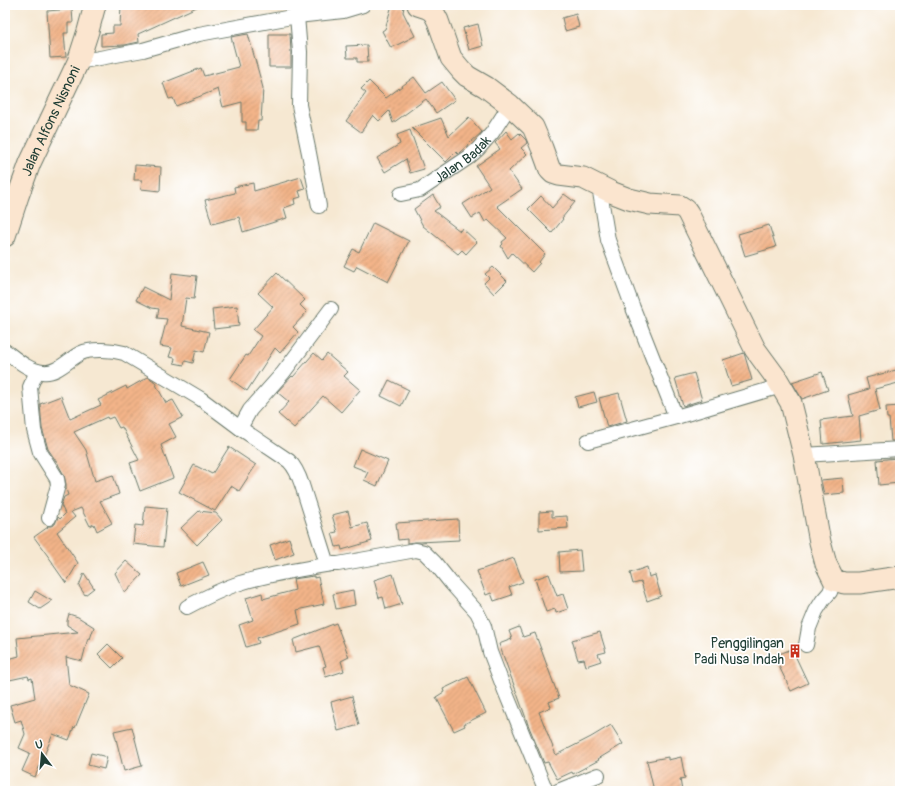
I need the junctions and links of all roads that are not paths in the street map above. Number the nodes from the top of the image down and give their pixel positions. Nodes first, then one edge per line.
1 (95, 5) edge
2 (364, 5) edge
3 (418, 5) edge
4 (297, 16) junction
5 (78, 62) junction
6 (510, 105) junction
7 (599, 186) junction
8 (401, 194) dead end
9 (319, 206) dead end
10 (5, 236) edge
11 (331, 309) dead end
12 (5, 352) edge
13 (37, 371) junction
14 (781, 386) junction
15 (676, 417) junction
16 (240, 428) junction
17 (588, 441) dead end
18 (900, 449) edge
19 (804, 455) junction
20 (49, 518) dead end
21 (331, 564) junction
22 (900, 577) edge
23 (834, 580) junction
24 (187, 607) dead end
25 (806, 645) dead end
26 (598, 775) dead end
27 (546, 791) edge
28 (558, 791) edge

1 - 5 street, Jalan Alfons Nisnoni
2 - 4 street
3 - 6 street
4 - 5 street
4 - 9 street
5 - 10 street, Jalan Alfons Nisnoni
6 - 7 street
6 - 8 street, Jalan Badak
7 - 14 street
7 - 15 street
11 - 16 street
12 - 13 street
13 - 16 street
13 - 20 street
14 - 15 street
14 - 19 street
15 - 17 street
16 - 21 street
18 - 19 street
19 - 23 street
21 - 24 street
21 - 27 street
22 - 23 street
23 - 25 street
26 - 28 street

